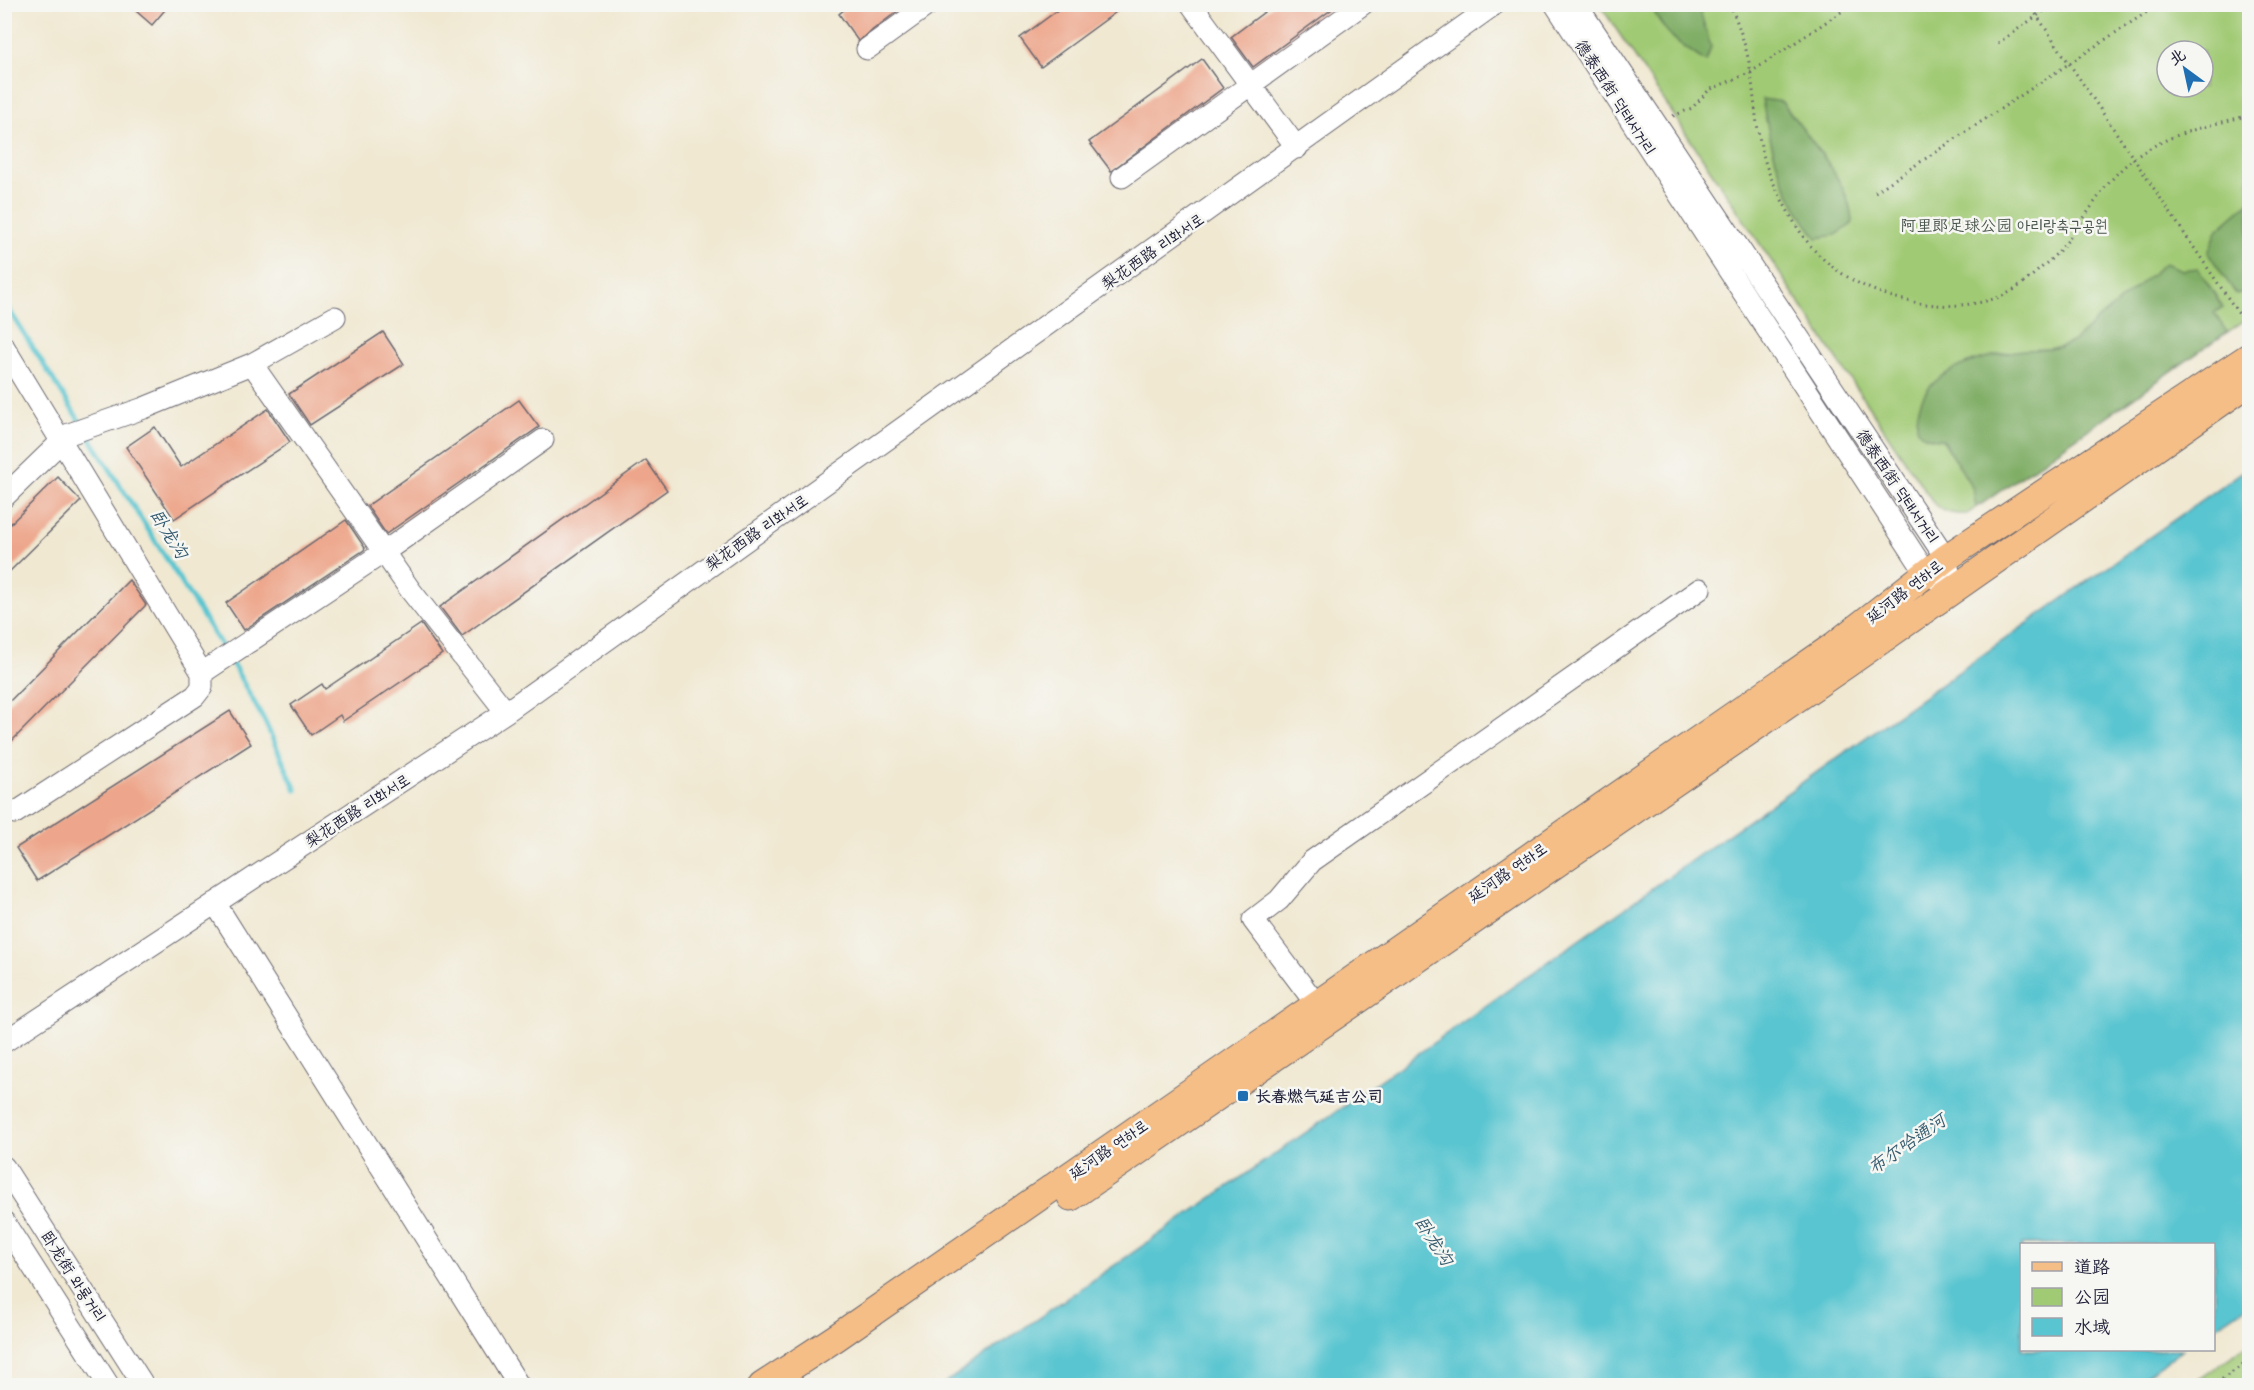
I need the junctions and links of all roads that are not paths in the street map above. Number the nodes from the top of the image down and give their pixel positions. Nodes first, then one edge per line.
1 (929, 4) edge
2 (1191, 4) edge
3 (1363, 4) edge
4 (1495, 4) edge
5 (1555, 4) edge
6 (1576, 4) edge
7 (867, 49) dead end
8 (1250, 85) junction
9 (1297, 148) junction
10 (1122, 177) dead end
11 (335, 317) dead end
12 (5, 349) edge
13 (2250, 356) edge
14 (252, 364) junction
15 (2250, 382) edge
16 (72, 434) junction
17 (543, 440) dead end
18 (4, 497) edge
19 (384, 552) junction
20 (1936, 566) junction
21 (1700, 589) dead end
22 (1953, 590) junction
23 (209, 668) junction
24 (506, 712) junction
25 (15, 813) dead end
26 (215, 903) junction
27 (1316, 1004) junction
28 (4, 1041) edge
29 (4, 1167) edge
30 (4, 1222) edge
31 (109, 1386) edge
32 (144, 1386) edge
33 (519, 1386) edge
34 (762, 1386) edge
35 (795, 1386) edge

1 - 7 street
2 - 8 street
3 - 8 street
4 - 9 street, 梨花西路 리화서로
5 - 20 street, 德泰西街 덕태서거리
6 - 20 street, 德泰西街 덕태서거리
8 - 9 street
8 - 10 street
9 - 24 street, 梨花西路 리화서로
11 - 14 street
12 - 16 street
13 - 20 main road, 延河路 연하로
14 - 16 street
14 - 19 street
15 - 22 main road, 延河路 연하로
16 - 18 street
16 - 23 street
17 - 19 street
19 - 23 street
19 - 24 street
20 - 22 street, 德泰西街 덕태서거리
20 - 27 main road, 延河路 연하로
21 - 27 street
22 - 35 main road, 延河路 연하로
23 - 25 street
24 - 26 street, 梨花西路 리화서로
26 - 28 street, 梨花西路 리화서로
26 - 33 street
27 - 34 main road, 延河路 연하로
29 - 32 street, 卧龙街 와룡거리
30 - 31 street, 卧龙街 와룡거리

